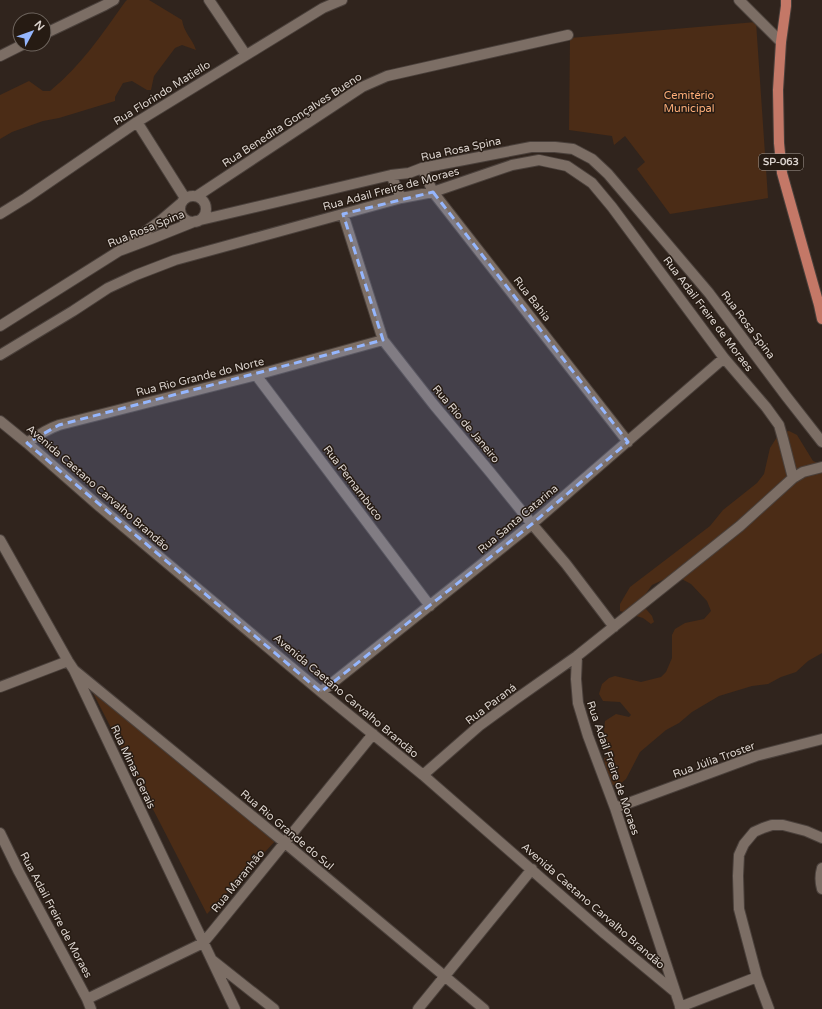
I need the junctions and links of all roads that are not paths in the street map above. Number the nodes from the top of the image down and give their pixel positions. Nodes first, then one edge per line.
1 (114, 0) edge
2 (208, 0) edge
3 (342, 0) edge
4 (739, 0) edge
5 (786, 0) edge
6 (52, 30) edge
7 (568, 35) dead end
8 (781, 42) junction
9 (12, 50) edge
10 (246, 55) junction
11 (0, 56) edge
12 (137, 122) junction
13 (422, 168) junction
14 (391, 175) junction
15 (433, 192) junction
16 (197, 196) junction
17 (401, 198) junction
18 (183, 201) junction
19 (0, 214) edge
20 (343, 214) junction
21 (196, 221) junction
22 (119, 250) junction
23 (822, 319) edge
24 (0, 326) edge
25 (382, 340) junction
26 (0, 355) edge
27 (724, 358) junction
28 (256, 375) junction
29 (0, 421) edge
30 (628, 442) junction
31 (822, 442) edge
32 (28, 443) junction
33 (822, 467) edge
34 (793, 478) junction
35 (532, 524) junction
36 (0, 540) edge
37 (430, 606) junction
38 (614, 627) junction
39 (577, 656) junction
40 (68, 660) junction
41 (74, 670) junction
42 (0, 688) edge
43 (321, 692) junction
44 (373, 734) junction
45 (822, 738) edge
46 (423, 775) junction
47 (615, 808) junction
48 (0, 833) edge
49 (822, 838) edge
50 (285, 843) junction
51 (822, 868) edge
52 (532, 870) junction
53 (822, 889) edge
54 (203, 943) junction
55 (211, 959) junction
56 (445, 976) junction
57 (757, 977) junction
58 (675, 992) junction
59 (87, 999) junction
60 (680, 1008) edge
61 (91, 1009) edge
62 (235, 1009) edge
63 (274, 1009) edge
64 (418, 1009) edge
65 (484, 1009) edge
66 (769, 1009) edge

1 - 6 street
2 - 10 street
3 - 10 street, Rua Florindo Matiello
4 - 8 street
5 - 8 main road, SP-063
7 - 16 street, Rua Benedita Gonçalves Bueno
8 - 23 main road, SP-063
9 - 11 street
10 - 12 street, Rua Florindo Matiello
12 - 18 street
12 - 19 street, Rua Florindo Matiello
13 - 14 street, Rua Rosa Spina
13 - 15 street, Rua Bahia
13 - 31 street, Rua Rosa Spina
14 - 17 street
14 - 21 street, Rua Rosa Spina
15 - 17 street, Rua Adail Freire de Moraes
15 - 27 street, Rua Adail Freire de Moraes
15 - 30 street, Rua Bahia
16 - 18 street
16 - 21 street
17 - 20 street, Rua Adail Freire de Moraes
18 - 21 street
18 - 22 street
20 - 25 street, Rua Rio de Janeiro
20 - 26 street, Rua Adail Freire de Moraes
21 - 22 street, Rua Rosa Spina
22 - 24 street, Rua Rosa Spina
25 - 28 street, Rua Rio Grande do Norte
25 - 35 street, Rua Rio de Janeiro
27 - 30 street, Rua Santa Catarina
27 - 34 street, Rua Adail Freire de Moraes
28 - 32 street, Rua Rio Grande do Norte
28 - 37 street, Rua Pernambuco
29 - 32 street, Avenida Caetano Carvalho Brandão
30 - 35 street, Rua Santa Catarina
32 - 43 street, Avenida Caetano Carvalho Brandão
33 - 34 street
34 - 38 street
35 - 37 street, Rua Santa Catarina
35 - 38 street, Rua Rio de Janeiro
36 - 40 street, Rua Minas Gerais
37 - 43 street, Rua Santa Catarina
38 - 39 street
39 - 46 street, Rua Paraná
39 - 47 street, Rua Adail Freire de Moraes
40 - 41 street, Rua Minas Gerais
40 - 42 street
41 - 50 street, Rua Rio Grande do Sul
41 - 54 street, Rua Minas Gerais
43 - 44 street, Avenida Caetano Carvalho Brandão
44 - 46 street, Avenida Caetano Carvalho Brandão
44 - 50 street, Rua Maranhão
45 - 47 street, Rua Júlia Troster
46 - 52 street, Avenida Caetano Carvalho Brandão
47 - 58 street, Rua Adail Freire de Moraes
48 - 59 street, Rua Adail Freire de Moraes
49 - 57 street
50 - 54 street, Rua Maranhão
50 - 56 street, Rua Rio Grande do Sul
51 - 53 street
52 - 56 street
52 - 58 street, Avenida Caetano Carvalho Brandão
54 - 55 street, Rua Minas Gerais
54 - 59 street, Rua Maranhão
55 - 62 street, Rua Minas Gerais
55 - 63 street
56 - 64 street
56 - 65 street, Rua Rio Grande do Sul
57 - 60 street
57 - 66 street
58 - 60 street, Rua Adail Freire de Moraes
59 - 61 street, Rua Adail Freire de Moraes

